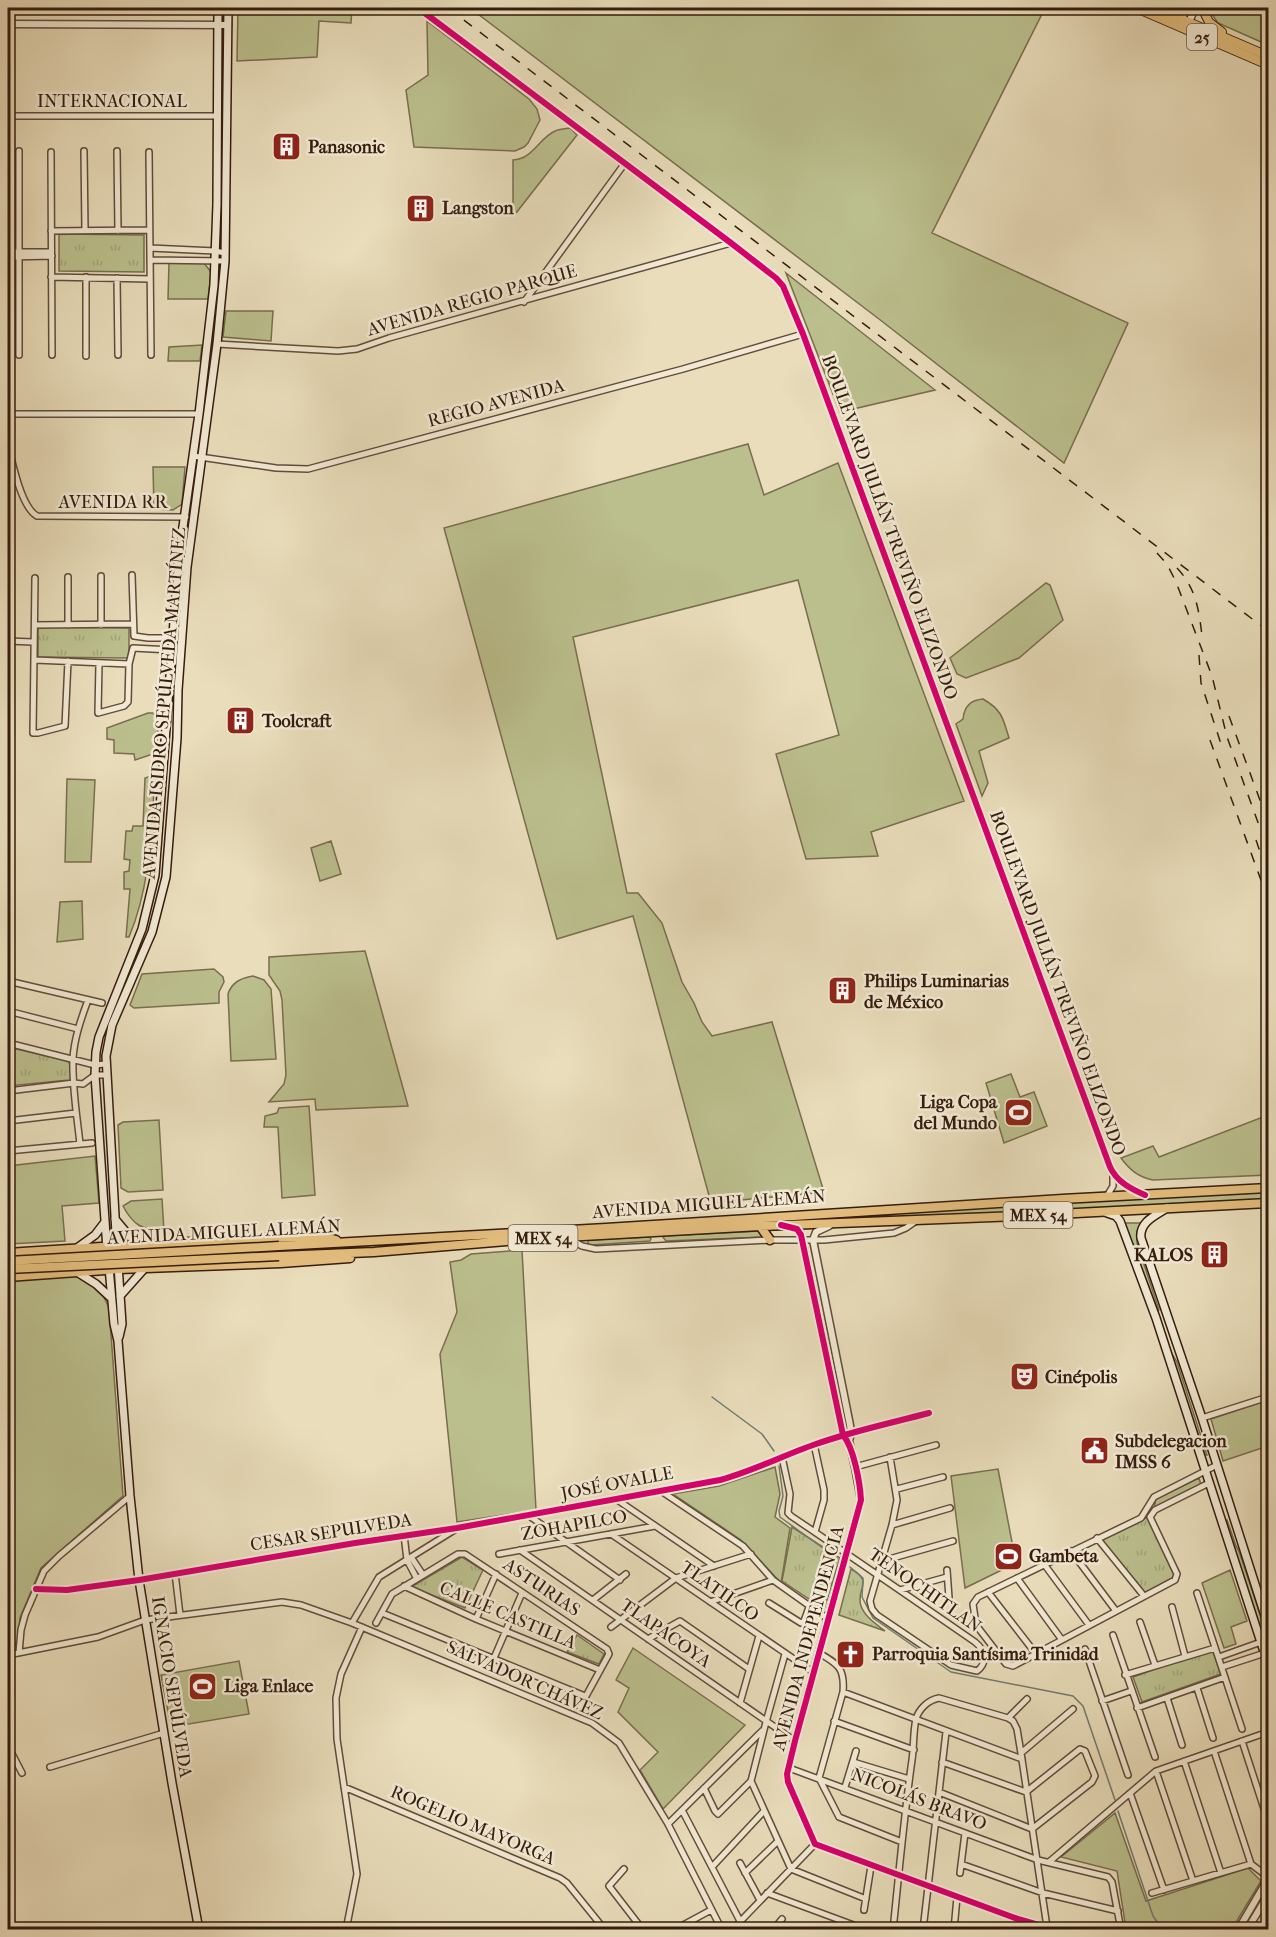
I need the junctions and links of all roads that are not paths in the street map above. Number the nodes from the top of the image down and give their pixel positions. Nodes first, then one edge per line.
1 (218, 8) edge
2 (228, 8) edge
3 (418, 8) edge
4 (1136, 8) edge
5 (1156, 8) edge
6 (1192, 8) edge
7 (1183, 19) junction
8 (8, 24) edge
9 (219, 24) junction
10 (228, 25) junction
11 (1237, 44) junction
12 (1269, 56) edge
13 (1269, 65) edge
14 (8, 116) edge
15 (217, 116) junction
16 (19, 151) dead end
17 (84, 151) dead end
18 (51, 152) dead end
19 (117, 152) dead end
20 (149, 152) dead end
21 (625, 163) junction
22 (149, 230) junction
23 (51, 231) junction
24 (85, 231) junction
25 (118, 231) junction
26 (730, 243) junction
27 (150, 248) junction
28 (170, 249) junction
29 (215, 251) junction
30 (8, 252) edge
31 (19, 254) junction
32 (52, 254) junction
33 (8, 257) edge
34 (225, 257) junction
35 (150, 260) junction
36 (170, 260) junction
37 (215, 261) junction
38 (51, 277) junction
39 (86, 277) junction
40 (117, 278) junction
41 (150, 279) junction
42 (524, 302) junction
43 (803, 334) junction
44 (217, 344) junction
45 (19, 355) dead end
46 (52, 355) dead end
47 (117, 355) dead end
48 (151, 355) dead end
49 (86, 356) dead end
50 (8, 414) edge
51 (199, 414) junction
52 (8, 446) edge
53 (193, 456) junction
54 (202, 458) junction
55 (183, 517) junction
56 (194, 518) junction
57 (132, 575) dead end
58 (100, 576) dead end
59 (68, 577) dead end
60 (35, 578) dead end
61 (132, 624) junction
62 (68, 625) junction
63 (101, 625) junction
64 (35, 626) junction
65 (172, 638) junction
66 (8, 641) edge
67 (33, 642) junction
68 (171, 650) junction
69 (35, 660) junction
70 (69, 660) junction
71 (99, 663) junction
72 (129, 664) junction
73 (163, 764) junction
74 (172, 785) junction
75 (8, 981) edge
76 (88, 1000) junction
77 (102, 1003) dead end
78 (8, 1011) edge
79 (78, 1029) junction
80 (8, 1043) edge
81 (73, 1059) junction
82 (105, 1064) junction
83 (95, 1065) junction
84 (95, 1075) junction
85 (106, 1075) junction
86 (74, 1083) junction
87 (8, 1091) edge
88 (76, 1113) junction
89 (8, 1120) edge
90 (92, 1143) dead end
91 (80, 1144) junction
92 (8, 1152) edge
93 (1113, 1175) junction
94 (1269, 1188) edge
95 (1145, 1195) junction
96 (1106, 1197) junction
97 (1269, 1203) edge
98 (1167, 1208) junction
99 (1105, 1212) junction
100 (116, 1219) junction
101 (916, 1221) junction
102 (105, 1222) junction
103 (835, 1223) junction
104 (781, 1225) junction
105 (760, 1226) junction
106 (567, 1237) junction
107 (770, 1240) junction
108 (802, 1240) junction
109 (813, 1240) junction
110 (342, 1242) junction
111 (139, 1245) junction
112 (154, 1245) junction
113 (81, 1248) junction
114 (106, 1248) junction
115 (117, 1248) junction
116 (8, 1252) edge
117 (374, 1252) junction
118 (8, 1261) edge
119 (1136, 1263) junction
120 (154, 1268) junction
121 (8, 1269) edge
122 (119, 1269) junction
123 (144, 1269) junction
124 (109, 1270) junction
125 (82, 1272) junction
126 (8, 1277) edge
127 (120, 1296) junction
128 (110, 1297) junction
129 (118, 1341) junction
130 (1191, 1385) junction
131 (1269, 1397) edge
132 (928, 1413) dead end
133 (1202, 1418) junction
134 (851, 1433) junction
135 (843, 1435) junction
136 (849, 1441) junction
137 (814, 1444) junction
138 (936, 1445) dead end
139 (890, 1457) junction
140 (779, 1459) junction
141 (855, 1467) junction
142 (1211, 1468) junction
143 (943, 1477) dead end
144 (1209, 1483) junction
145 (897, 1489) junction
146 (661, 1490) junction
147 (129, 1496) junction
148 (616, 1499) junction
149 (950, 1508) dead end
150 (528, 1515) junction
151 (892, 1525) junction
152 (655, 1526) junction
153 (457, 1528) junction
154 (815, 1532) junction
155 (611, 1534) junction
156 (404, 1535) junction
157 (1097, 1538) junction
158 (953, 1541) dead end
159 (565, 1542) junction
160 (520, 1550) junction
161 (1071, 1551) junction
162 (499, 1554) dead end
163 (751, 1554) junction
164 (844, 1558) junction
165 (409, 1559) junction
166 (882, 1561) junction
167 (1044, 1564) junction
168 (714, 1566) junction
169 (947, 1570) dead end
170 (175, 1573) junction
171 (496, 1574) junction
172 (626, 1574) dead end
173 (877, 1574) junction
174 (420, 1577) junction
175 (947, 1577) junction
176 (676, 1578) junction
177 (1017, 1578) junction
178 (139, 1580) junction
179 (620, 1580) junction
180 (773, 1580) junction
181 (404, 1586) junction
182 (36, 1589) junction
183 (899, 1590) junction
184 (988, 1592) junction
185 (522, 1593) junction
186 (1197, 1593) dead end
187 (1144, 1596) junction
188 (950, 1598) dead end
189 (592, 1600) junction
190 (710, 1602) junction
191 (769, 1603) dead end
192 (1172, 1606) dead end
193 (809, 1607) junction
194 (1116, 1611) junction
195 (382, 1613) junction
196 (180, 1615) junction
197 (476, 1619) junction
198 (828, 1619) junction
199 (145, 1620) junction
200 (621, 1620) junction
201 (1140, 1622) dead end
202 (352, 1623) junction
203 (376, 1623) dead end
204 (1089, 1625) junction
205 (1269, 1625) edge
206 (362, 1627) junction
207 (612, 1627) dead end
208 (506, 1631) junction
209 (1113, 1635) dead end
210 (759, 1636) junction
211 (648, 1639) junction
212 (1062, 1640) junction
213 (1261, 1642) junction
214 (1215, 1648) junction
215 (1085, 1649) dead end
216 (19, 1653) junction
217 (819, 1653) junction
218 (1265, 1653) junction
219 (785, 1654) junction
220 (1036, 1654) junction
221 (8, 1655) edge
222 (1185, 1656) junction
223 (1219, 1657) junction
224 (494, 1658) junction
225 (1269, 1664) edge
226 (1155, 1665) junction
227 (1222, 1666) junction
228 (749, 1669) junction
229 (600, 1670) junction
230 (813, 1672) junction
231 (1125, 1675) junction
232 (1225, 1677) junction
233 (1197, 1688) junction
234 (1131, 1691) junction
235 (843, 1692) junction
236 (585, 1696) junction
237 (1167, 1698) junction
238 (1028, 1699) dead end
239 (1102, 1701) junction
240 (740, 1703) junction
241 (580, 1707) dead end
242 (1137, 1708) junction
243 (1073, 1709) dead end
244 (1008, 1718) junction
245 (834, 1720) junction
246 (916, 1720) junction
247 (766, 1722) junction
248 (1242, 1729) dead end
249 (764, 1730) junction
250 (946, 1732) junction
251 (1269, 1732) edge
252 (165, 1733) junction
253 (1213, 1738) dead end
254 (795, 1741) junction
255 (1242, 1741) junction
256 (1182, 1745) dead end
257 (8, 1746) edge
258 (914, 1750) junction
259 (856, 1751) dead end
260 (1214, 1751) junction
261 (1022, 1756) junction
262 (1155, 1757) dead end
263 (1184, 1761) junction
264 (15, 1762) junction
265 (853, 1762) junction
266 (942, 1762) junction
267 (8, 1766) edge
268 (50, 1767) dead end
269 (789, 1768) junction
270 (1156, 1771) junction
271 (22, 1773) dead end
272 (1128, 1775) dead end
273 (819, 1778) junction
274 (909, 1779) junction
275 (751, 1780) junction
276 (344, 1787) junction
277 (845, 1787) junction
278 (704, 1788) junction
279 (939, 1792) junction
280 (1026, 1792) junction
281 (1130, 1792) junction
282 (682, 1810) junction
283 (764, 1811) junction
284 (904, 1812) junction
285 (1269, 1821) edge
286 (935, 1823) junction
287 (668, 1824) junction
288 (1032, 1829) junction
289 (965, 1833) junction
290 (778, 1841) junction
291 (902, 1842) junction
292 (815, 1844) junction
293 (1038, 1860) junction
294 (1049, 1862) junction
295 (740, 1863) dead end
296 (961, 1864) junction
297 (1251, 1864) junction
298 (871, 1866) junction
299 (712, 1867) junction
300 (624, 1869) dead end
301 (791, 1869) junction
302 (745, 1873) junction
303 (960, 1873) dead end
304 (1221, 1873) junction
305 (899, 1875) junction
306 (1269, 1878) edge
307 (1193, 1881) junction
308 (928, 1885) junction
309 (1164, 1890) junction
310 (767, 1893) junction
311 (1043, 1893) junction
312 (1152, 1893) dead end
313 (1269, 1895) edge
314 (957, 1897) junction
315 (866, 1899) junction
316 (760, 1900) junction
317 (711, 1910) junction
318 (864, 1910) dead end
319 (1118, 1911) junction
320 (1015, 1918) junction
321 (782, 1919) dead end
322 (740, 1922) junction
323 (198, 1926) edge
324 (774, 1928) edge
325 (205, 1929) edge
326 (346, 1929) edge
327 (605, 1929) edge
328 (643, 1929) edge
329 (675, 1929) edge
330 (722, 1929) edge
331 (732, 1929) edge
332 (783, 1929) edge
333 (866, 1929) edge
334 (893, 1929) edge
335 (923, 1929) edge
336 (954, 1929) edge
337 (1017, 1929) edge
338 (1052, 1929) edge
339 (1120, 1929) edge
340 (1238, 1929) edge
341 (1247, 1929) edge

1 - 9 main road, AVENIDA ISIDRO SEPÚLVEDA MARTÍNEZ
2 - 10 main road, AVENIDA ISIDRO SEPÚLVEDA MARTÍNEZ
3 - 21 street, BOULEVARD JULIÁN TREVIÑO ELIZONDO
4 - 13 main road, 25
5 - 7 main road, 25
6 - 7 main road
6 - 11 main road
7 - 11 main road, 25
8 - 9 street
9 - 10 street
9 - 15 main road, AVENIDA ISIDRO SEPÚLVEDA MARTÍNEZ
10 - 34 main road, AVENIDA ISIDRO SEPÚLVEDA MARTÍNEZ
11 - 12 main road, 25
14 - 15 street, INTERNACIONAL
15 - 29 main road, AVENIDA ISIDRO SEPÚLVEDA MARTÍNEZ
16 - 31 street
17 - 24 street
18 - 23 street
19 - 25 street
20 - 22 street
21 - 26 street, BOULEVARD JULIÁN TREVIÑO ELIZONDO
21 - 42 street
22 - 25 street
22 - 27 street
23 - 24 street
23 - 32 street
24 - 25 street
26 - 42 street, AVENIDA REGIO PARQUE
26 - 43 street, BOULEVARD JULIÁN TREVIÑO ELIZONDO
27 - 28 street
27 - 35 street
28 - 29 street
28 - 36 street
29 - 34 street
29 - 37 main road, AVENIDA ISIDRO SEPÚLVEDA MARTÍNEZ
30 - 31 street
31 - 32 street
31 - 33 street
31 - 45 street
32 - 38 street
34 - 37 street
34 - 44 main road, AVENIDA ISIDRO SEPÚLVEDA MARTÍNEZ
35 - 36 street
35 - 41 street
36 - 37 street
37 - 51 main road, AVENIDA ISIDRO SEPÚLVEDA MARTÍNEZ
38 - 39 street
38 - 46 street
39 - 40 street
39 - 49 street
40 - 41 street
40 - 47 street
41 - 48 street
42 - 44 street, AVENIDA REGIO PARQUE
43 - 54 street, REGIO AVENIDA
43 - 93 street, BOULEVARD JULIÁN TREVIÑO ELIZONDO
44 - 54 main road, AVENIDA ISIDRO SEPÚLVEDA MARTÍNEZ
50 - 51 street
51 - 53 main road, AVENIDA ISIDRO SEPÚLVEDA MARTÍNEZ
52 - 55 street, AVENIDA RR
53 - 54 street, REGIO AVENIDA
53 - 55 main road, AVENIDA ISIDRO SEPÚLVEDA MARTÍNEZ
54 - 56 main road, AVENIDA ISIDRO SEPÚLVEDA MARTÍNEZ
55 - 56 street, AVENIDA RR
55 - 65 main road, AVENIDA ISIDRO SEPÚLVEDA MARTÍNEZ
56 - 74 main road, AVENIDA ISIDRO SEPÚLVEDA MARTÍNEZ
57 - 61 street
58 - 63 street
59 - 62 street
60 - 64 street
61 - 63 street
61 - 65 street
62 - 63 street
62 - 64 street
64 - 67 street
65 - 68 main road, AVENIDA ISIDRO SEPÚLVEDA MARTÍNEZ
66 - 67 street
67 - 69 street
68 - 72 street
68 - 73 main road, AVENIDA ISIDRO SEPÚLVEDA MARTÍNEZ
69 - 70 street
69 - 70 street
70 - 71 street
71 - 72 street
71 - 72 street
73 - 74 main road
73 - 83 main road, AVENIDA ISIDRO SEPÚLVEDA MARTÍNEZ
74 - 82 main road, AVENIDA ISIDRO SEPÚLVEDA MARTÍNEZ
75 - 76 street
76 - 77 street
76 - 79 street
78 - 79 street
79 - 81 street
80 - 81 street
81 - 83 street
81 - 86 street
82 - 83 street
82 - 85 main road, AVENIDA ISIDRO SEPÚLVEDA MARTÍNEZ
83 - 84 main road, AVENIDA ISIDRO SEPÚLVEDA MARTÍNEZ
84 - 85 street
84 - 86 street
84 - 102 main road, AVENIDA ISIDRO SEPÚLVEDA MARTÍNEZ
85 - 100 main road, AVENIDA ISIDRO SEPÚLVEDA MARTÍNEZ
86 - 87 street
86 - 88 street
88 - 89 street
88 - 91 street
90 - 91 street
91 - 92 street
93 - 95 street, BOULEVARD JULIÁN TREVIÑO ELIZONDO
93 - 96 street, BOULEVARD JULIÁN TREVIÑO ELIZONDO
94 - 95 highway, AVENIDA MIGUEL ALEMÁN / MEX 54
95 - 96 highway, AVENIDA MIGUEL ALEMÁN / MEX 54
96 - 110 highway, AVENIDA MIGUEL ALEMÁN / MEX 54
97 - 98 highway, AVENIDA MIGUEL ALEMÁN / MEX 54
98 - 99 highway, AVENIDA MIGUEL ALEMÁN / MEX 54
98 - 130 main road
99 - 101 highway, AVENIDA MIGUEL ALEMÁN / MEX 54
99 - 119 main road
100 - 111 main road
100 - 115 main road, AVENIDA ISIDRO SEPÚLVEDA MARTÍNEZ
101 - 103 highway, AVENIDA MIGUEL ALEMÁN / MEX 54
101 - 109 street
102 - 113 main road
102 - 114 main road, AVENIDA ISIDRO SEPÚLVEDA MARTÍNEZ
103 - 104 highway, AVENIDA MIGUEL ALEMÁN / MEX 54
103 - 109 street
104 - 105 highway, AVENIDA MIGUEL ALEMÁN / MEX 54
104 - 108 street
105 - 106 highway, AVENIDA MIGUEL ALEMÁN / MEX 54
105 - 107 highway
106 - 107 street
106 - 117 highway, AVENIDA MIGUEL ALEMÁN / MEX 54
107 - 108 street
108 - 109 street
108 - 135 street
109 - 134 street, AVENIDA INDEPENDENCIA
110 - 112 highway
110 - 118 highway, AVENIDA MIGUEL ALEMÁN / MEX 54, bridge
111 - 112 highway
111 - 115 highway
112 - 120 highway
113 - 114 highway
113 - 116 highway
113 - 125 highway
114 - 115 highway
114 - 124 main road, AVENIDA ISIDRO SEPÚLVEDA MARTÍNEZ
115 - 122 main road, AVENIDA ISIDRO SEPÚLVEDA MARTÍNEZ
117 - 120 highway
117 - 121 highway, AVENIDA MIGUEL ALEMÁN / MEX 54, bridge
119 - 130 main road
119 - 142 main road
120 - 123 highway
122 - 123 highway
122 - 124 highway
122 - 127 main road, IGNACIO SEPÚLVEDA
123 - 127 main road
124 - 125 highway
124 - 128 main road, IGNACIO SEPÚLVEDA
125 - 126 highway
125 - 128 main road
127 - 129 main road, IGNACIO SEPÚLVEDA
128 - 129 main road, IGNACIO SEPÚLVEDA
129 - 147 main road, IGNACIO SEPÚLVEDA
130 - 133 main road
131 - 133 street
132 - 134 street, JOSÉ OVALLE
133 - 142 main road
134 - 135 street, JOSÉ OVALLE
134 - 136 street, AVENIDA INDEPENDENCIA
135 - 136 street
135 - 137 street, JOSÉ OVALLE
136 - 141 street, AVENIDA INDEPENDENCIA
137 - 140 street, JOSÉ OVALLE
137 - 154 street
138 - 139 street
139 - 141 street
139 - 145 street
140 - 146 street, JOSÉ OVALLE
140 - 154 street, TENOCHITLAN
141 - 164 street, AVENIDA INDEPENDENCIA
142 - 144 main road
142 - 157 street
142 - 205 main road
143 - 145 street
144 - 187 street
144 - 213 main road
145 - 151 street
146 - 148 street, JOSÉ OVALLE
146 - 163 street
147 - 178 main road, IGNACIO SEPÚLVEDA
147 - 182 street
148 - 150 street, JOSÉ OVALLE
148 - 152 street
149 - 151 street
150 - 153 street, CESAR SEPULVEDA
150 - 159 street
151 - 166 street
152 - 155 street, ZOHAPILCO
152 - 168 street
153 - 156 street, CESAR SEPULVEDA
153 - 165 street
154 - 164 street, TENOCHITLAN
155 - 159 street, ZOHAPILCO
155 - 176 street, TLATILCO
156 - 165 street
156 - 170 street, CESAR SEPULVEDA
157 - 161 street
157 - 187 street
158 - 166 street
159 - 160 street, ZOHAPILCO
159 - 179 street
160 - 162 street, ZOHAPILCO
160 - 189 street, TLAPACOYA
161 - 167 street
161 - 194 street
163 - 168 street
163 - 180 street
164 - 173 street, TENOCHITLAN
164 - 198 street, AVENIDA INDEPENDENCIA
165 - 174 street
165 - 202 street
166 - 173 street
167 - 177 street
167 - 204 street
168 - 176 street
169 - 175 street
170 - 178 street, CESAR SEPULVEDA
170 - 196 street
171 - 174 street, ASTURIAS
171 - 185 street, ASTURIAS
171 - 197 street
172 - 179 street
173 - 183 street, TENOCHITLAN
173 - 183 street, TENOCHITLAN
174 - 181 street
175 - 183 street
175 - 188 street
176 - 190 street, TLATILCO
176 - 200 street
177 - 184 street
177 - 212 street
178 - 182 street, CESAR SEPULVEDA
178 - 199 main road, IGNACIO SEPÚLVEDA
179 - 189 street
180 - 190 street
180 - 193 street
181 - 195 street
181 - 197 street, CALLE CASTILLA
182 - 216 street
184 - 220 street
184 - 220 street
185 - 208 street
185 - 229 street, ASTURIAS
186 - 214 street
187 - 194 street
189 - 200 street, TLAPACOYA
190 - 210 street, TLATILCO
191 - 193 street
192 - 222 street
193 - 198 street
194 - 204 street
195 - 203 street
195 - 224 street
196 - 199 street, SALVADOR CHÁVEZ
196 - 202 street, SALVADOR CHÁVEZ
197 - 208 street, CALLE CASTILLA
198 - 217 street, AVENIDA INDEPENDENCIA
199 - 216 street, SALVADOR CHÁVEZ
199 - 252 main road, IGNACIO SEPÚLVEDA
200 - 207 street
200 - 211 street, TLAPACOYA
201 - 226 street
202 - 206 street, SALVADOR CHÁVEZ
204 - 212 street
206 - 276 street
206 - 287 street, SALVADOR CHÁVEZ
208 - 224 street
208 - 229 street, CALLE CASTILLA
209 - 231 street
210 - 219 street, TLATILCO
210 - 228 street
211 - 228 street
211 - 240 street, TLAPACOYA
212 - 220 street
213 - 218 main road
213 - 223 street
214 - 222 street
214 - 223 street
215 - 239 street
216 - 221 street, SALVADOR CHÁVEZ
217 - 230 street, AVENIDA INDEPENDENCIA
217 - 235 street
218 - 225 main road
218 - 227 street
219 - 230 street, TLATILCO
219 - 247 street
222 - 226 street
223 - 227 street
224 - 236 street
226 - 231 street
227 - 232 street
228 - 240 street
229 - 236 street
230 - 254 street, AVENIDA INDEPENDENCIA
231 - 234 street
232 - 233 street
232 - 248 street
233 - 237 street
233 - 253 street
234 - 239 street
234 - 242 street
235 - 245 street
235 - 246 street
236 - 241 street
237 - 242 street
237 - 256 street
238 - 244 street
239 - 272 street
240 - 247 street, TLAPACOYA
242 - 262 street
243 - 261 street
244 - 246 street
244 - 261 street
245 - 258 street
245 - 273 street
246 - 250 street
246 - 258 street
247 - 249 street
247 - 254 street, TLAPACOYA
249 - 275 street
249 - 278 street
250 - 261 street
250 - 266 street
251 - 255 street
252 - 268 street
252 - 323 main road, IGNACIO SEPÚLVEDA
254 - 269 street, AVENIDA INDEPENDENCIA
255 - 260 street
255 - 285 street
257 - 264 street
258 - 274 street
259 - 265 street
260 - 263 street
260 - 297 street
261 - 280 street
263 - 270 street
263 - 304 street
264 - 267 street
264 - 271 street
265 - 274 street
265 - 277 street
266 - 279 street
266 - 280 street
269 - 273 street, NICOLÁS BRAVO
269 - 292 street, AVENIDA INDEPENDENCIA
270 - 281 street
270 - 307 street
273 - 277 street, NICOLÁS BRAVO
273 - 291 street
274 - 284 street
275 - 278 street
275 - 283 street
276 - 326 street
276 - 327 street, ROGELIO MAYORGA
277 - 284 street, NICOLÁS BRAVO
278 - 282 street
279 - 286 street
279 - 288 street
280 - 288 street
280 - 288 street
281 - 294 street
281 - 309 street
282 - 287 street
282 - 299 street
283 - 290 street
283 - 299 street
284 - 286 street, NICOLÁS BRAVO
284 - 291 street
286 - 289 street, NICOLÁS BRAVO
286 - 308 street
287 - 317 street, SALVADOR CHÁVEZ
288 - 293 street
289 - 293 street, NICOLÁS BRAVO
289 - 296 street
290 - 301 street
290 - 302 street
291 - 305 street
292 - 298 street
292 - 301 street
293 - 294 street, NICOLÁS BRAVO
293 - 311 street
294 - 319 street, NICOLÁS BRAVO
295 - 302 street
296 - 303 street
296 - 311 street
297 - 304 street
297 - 306 street
298 - 305 street
298 - 315 street
299 - 322 street
300 - 328 street
301 - 310 street
301 - 315 street
302 - 316 street
304 - 307 street
305 - 308 street
305 - 334 street
306 - 340 street
307 - 309 street
308 - 314 street
308 - 335 street
309 - 312 street
310 - 316 street
310 - 333 street
311 - 319 street
311 - 338 street
313 - 341 street
314 - 320 street
314 - 336 street
315 - 318 street
316 - 322 street
317 - 329 street
317 - 330 street, SALVADOR CHÁVEZ
319 - 339 street
320 - 337 street
320 - 338 street
321 - 324 street
322 - 331 street
323 - 325 main road
324 - 332 street

